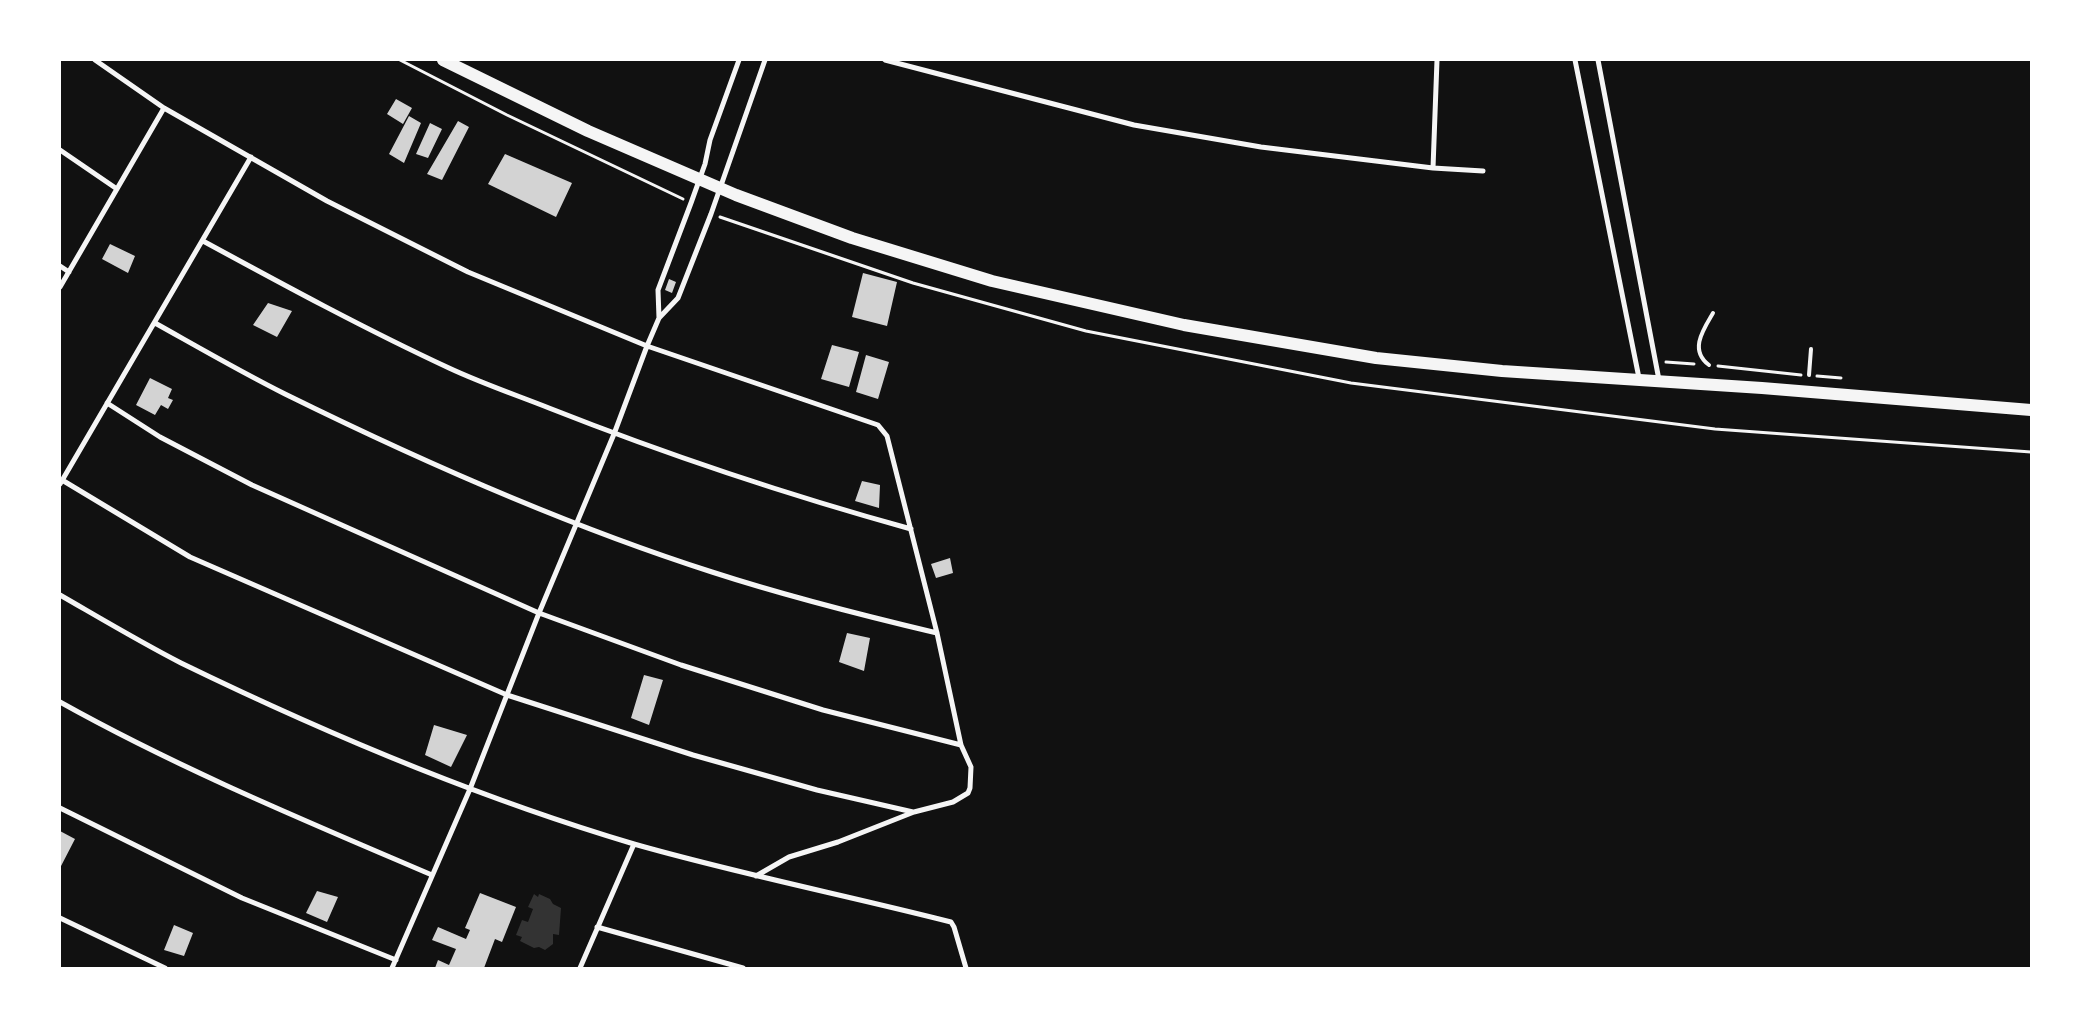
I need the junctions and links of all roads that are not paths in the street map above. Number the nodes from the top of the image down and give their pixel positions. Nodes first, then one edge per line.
1 (95, 60) edge
2 (443, 60) edge
3 (739, 60) edge
4 (765, 60) edge
5 (885, 60) edge
6 (1437, 60) edge
7 (1575, 60) edge
8 (1598, 60) edge
9 (164, 108) junction
10 (60, 150) edge
11 (251, 157) junction
12 (1433, 168) junction
13 (1483, 171) dead end
14 (700, 179) junction
15 (720, 188) junction
16 (117, 189) junction
17 (203, 241) junction
18 (60, 266) edge
19 (69, 272) junction
20 (60, 287) edge
21 (1713, 313) dead end
22 (659, 318) junction
23 (155, 323) junction
24 (647, 346) junction
25 (1811, 349) dead end
26 (1710, 365) road end
27 (1809, 375) road end
28 (1639, 379) junction
29 (1660, 380) junction
30 (106, 403) junction
31 (2031, 410) edge
32 (614, 434) junction
33 (61, 482) edge
34 (577, 524) junction
35 (911, 529) junction
36 (60, 595) edge
37 (539, 614) junction
38 (937, 633) junction
39 (507, 694) junction
40 (60, 702) edge
41 (961, 745) junction
42 (470, 789) junction
43 (60, 808) edge
44 (914, 812) junction
45 (634, 844) junction
46 (432, 875) junction
47 (756, 876) junction
48 (60, 918) edge
49 (597, 927) junction
50 (396, 960) junction
51 (165, 968) edge
52 (392, 968) edge
53 (580, 968) edge
54 (743, 968) edge
55 (966, 968) edge

1 - 9 street
2 - 14 main road
3 - 14 street
4 - 15 street
5 - 12 street
6 - 12 street
7 - 28 street
8 - 29 street
9 - 11 street
9 - 16 street
10 - 16 street
11 - 17 street
11 - 24 street
12 - 13 street
14 - 15 main road
14 - 22 street
15 - 22 street
15 - 28 main road
16 - 19 street
17 - 23 street
17 - 32 street
18 - 19 street
19 - 20 street
21 - 26 lane
22 - 24 street
23 - 30 street
23 - 34 street
24 - 32 street
24 - 35 street
25 - 27 lane
28 - 29 main road
29 - 31 main road
30 - 33 street
30 - 37 street
32 - 34 street
32 - 35 street
33 - 39 street
34 - 37 street
34 - 38 street
35 - 38 street
36 - 42 street
37 - 39 street
37 - 41 street
38 - 41 street
39 - 42 street
39 - 44 street
40 - 46 street
41 - 44 street
42 - 45 street
42 - 46 street
43 - 50 street
44 - 47 street
45 - 47 street
45 - 49 street
46 - 50 street
47 - 55 street
48 - 51 street
49 - 53 street
49 - 54 street
50 - 52 street

